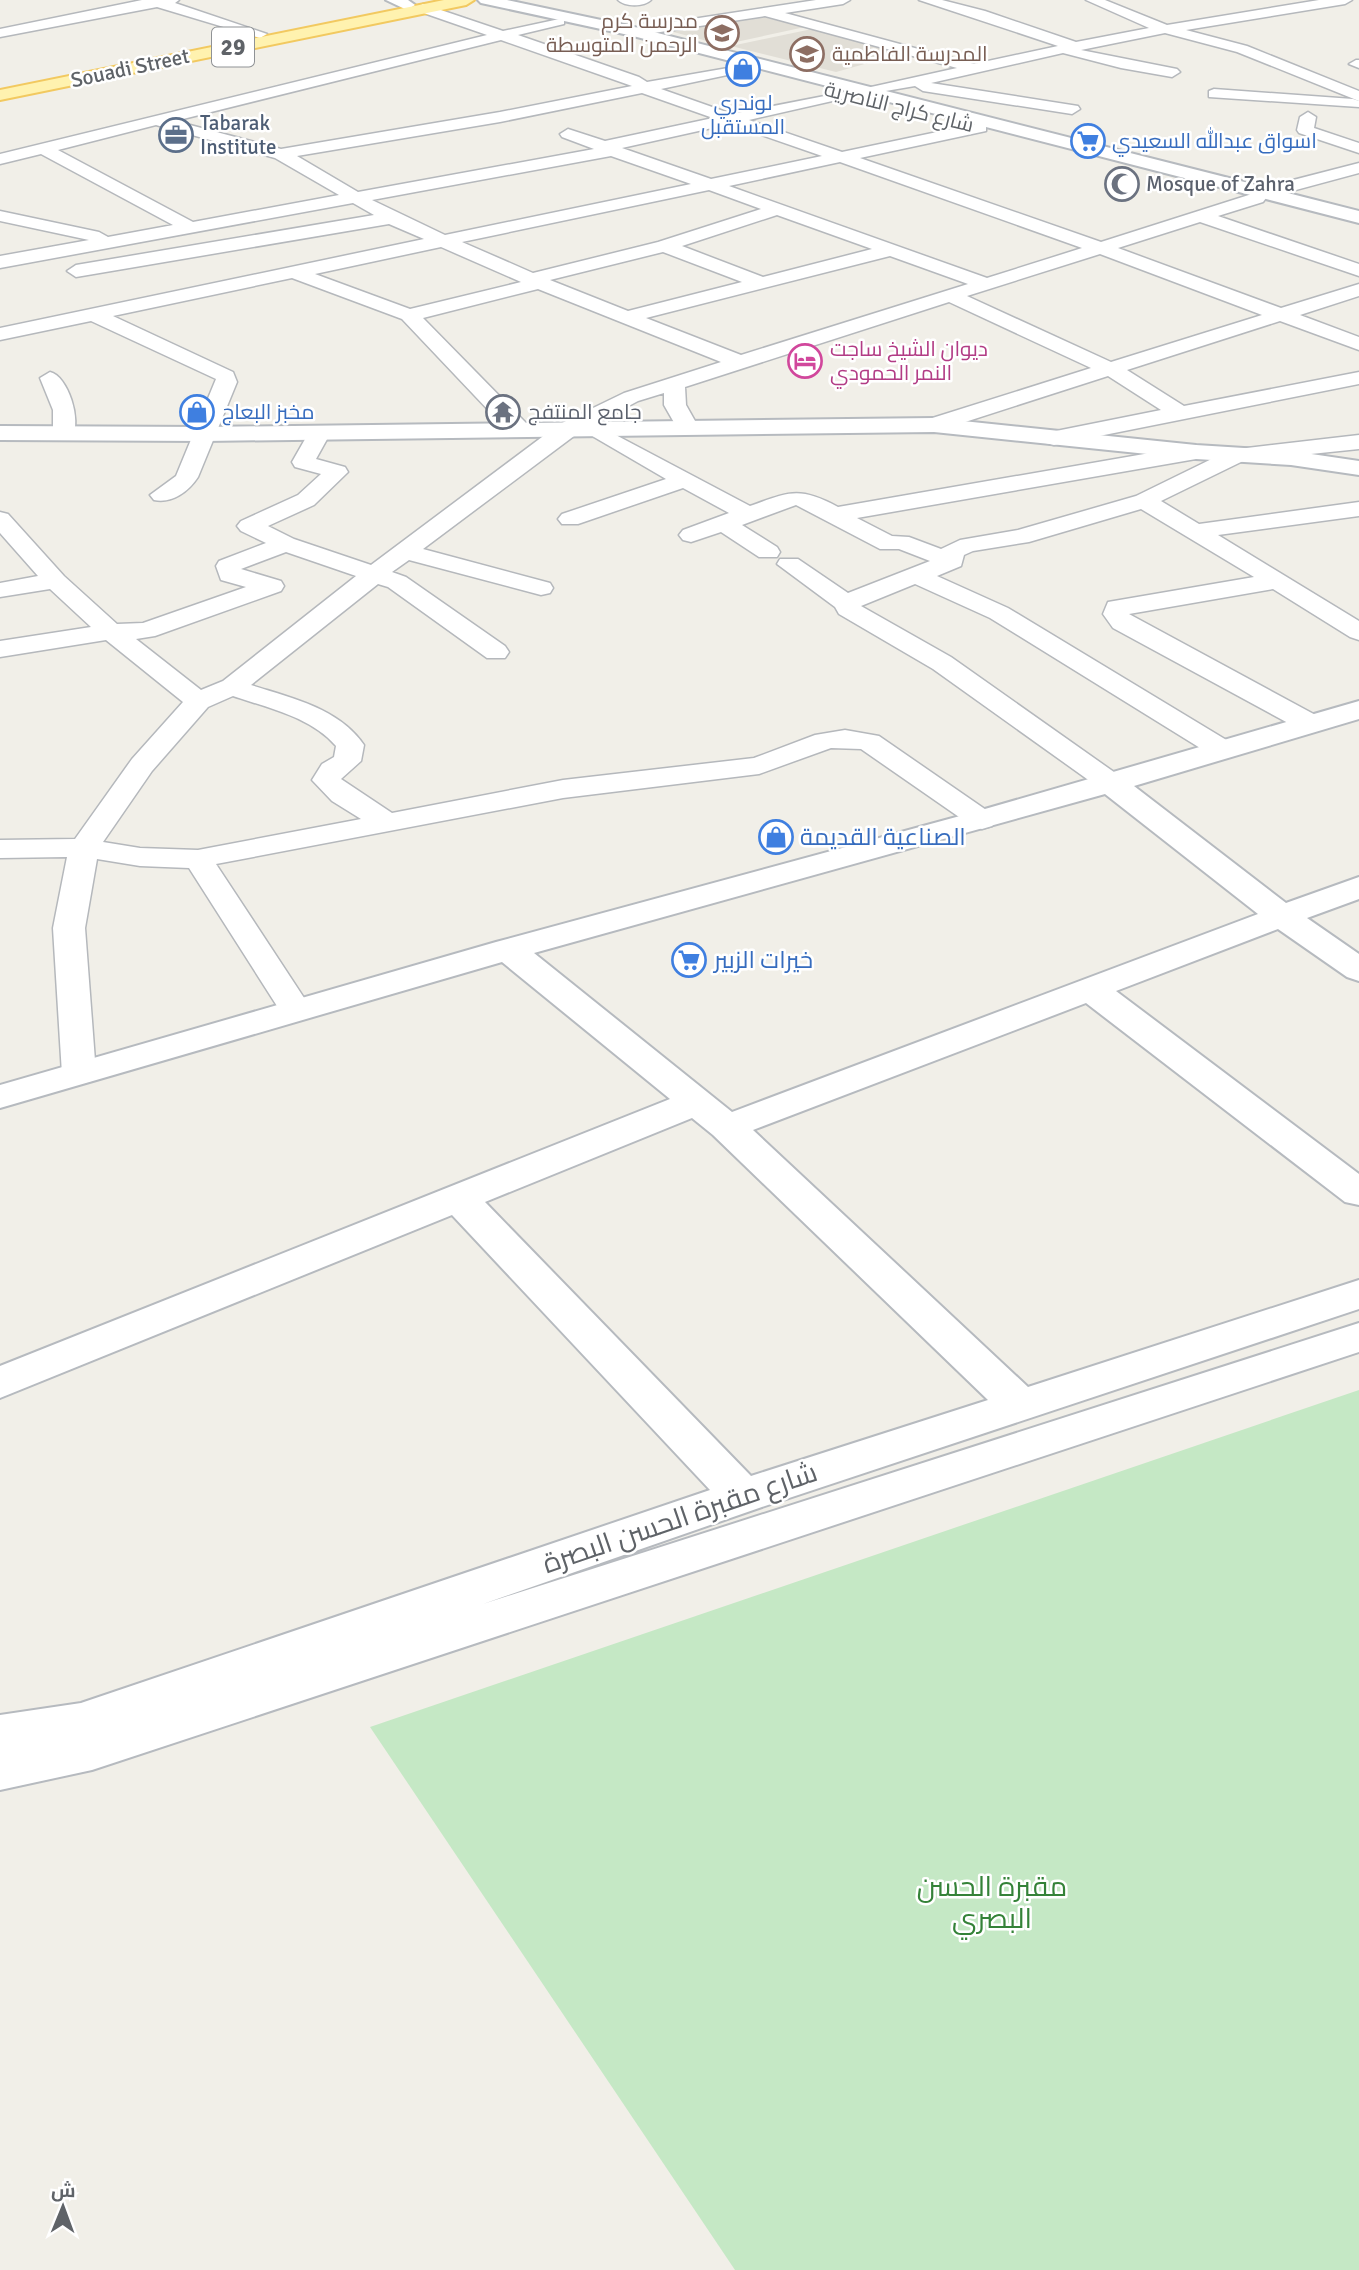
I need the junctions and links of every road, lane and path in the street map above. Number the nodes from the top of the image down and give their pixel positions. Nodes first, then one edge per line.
1 (466, 0) edge
2 (486, 0) edge
3 (625, 0) edge
4 (644, 0) edge
5 (843, 0) edge
6 (926, 0) edge
7 (1094, 0) edge
8 (1286, 0) edge
9 (1345, 0) edge
10 (160, 1) edge
11 (413, 3) edge
12 (1302, 6) junction
13 (696, 7) dead end
14 (533, 11) junction
15 (765, 12) junction
16 (1348, 17) dead end
17 (728, 18) junction
18 (559, 21) junction
19 (1165, 29) junction
20 (634, 32) junction
21 (0, 33) edge
22 (260, 34) junction
23 (497, 34) junction
24 (1068, 48) junction
25 (1027, 56) junction
26 (746, 66) junction
27 (974, 67) junction
28 (1172, 72) dead end
29 (1134, 79) dead end
30 (906, 83) junction
31 (0, 86) edge
32 (646, 89) junction
33 (867, 92) junction
34 (845, 94) junction
35 (1214, 94) dead end
36 (0, 95) edge
37 (1359, 96) edge
38 (1018, 100) junction
39 (1359, 103) edge
40 (1072, 109) dead end
41 (730, 117) junction
42 (1308, 117) dead end
43 (155, 120) junction
44 (981, 124) junction
45 (568, 134) dead end
46 (42, 148) junction
47 (1359, 148) edge
48 (607, 149) junction
49 (281, 154) junction
50 (841, 156) junction
51 (0, 159) edge
52 (1359, 168) edge
53 (704, 185) junction
54 (1260, 196) junction
55 (354, 197) junction
56 (775, 210) junction
57 (0, 216) edge
58 (1201, 216) junction
59 (1359, 217) edge
60 (391, 218) junction
61 (1359, 223) edge
62 (188, 226) junction
63 (113, 239) junction
64 (444, 240) junction
65 (664, 246) junction
66 (1101, 248) junction
67 (198, 250) junction
68 (890, 250) junction
69 (55, 251) junction
70 (0, 262) edge
71 (89, 268) junction
72 (1359, 270) edge
73 (293, 272) junction
74 (51, 275) dead end
75 (536, 281) junction
76 (248, 282) junction
77 (763, 283) junction
78 (986, 284) junction
79 (1359, 290) edge
80 (951, 296) junction
81 (150, 302) junction
82 (92, 314) junction
83 (9, 315) dead end
84 (409, 315) junction
85 (1282, 315) junction
86 (627, 317) junction
87 (28, 328) junction
88 (0, 334) edge
89 (1359, 344) edge
90 (740, 362) junction
91 (1112, 370) junction
92 (50, 378) dead end
93 (1359, 378) edge
94 (674, 383) junction
95 (1182, 414) junction
96 (934, 425) junction
97 (688, 428) junction
98 (519, 429) junction
99 (566, 430) junction
100 (593, 430) junction
101 (64, 432) junction
102 (320, 432) junction
103 (0, 433) edge
104 (205, 434) junction
105 (1054, 438) junction
106 (1359, 442) edge
107 (1196, 452) junction
108 (1238, 455) junction
109 (1359, 468) edge
110 (682, 481) junction
111 (162, 495) dead end
112 (943, 498) junction
113 (1144, 501) junction
114 (1359, 509) edge
115 (747, 514) junction
116 (833, 515) junction
117 (0, 519) edge
118 (570, 519) dead end
119 (723, 523) junction
120 (1198, 531) junction
121 (691, 535) dead end
122 (1001, 540) junction
123 (286, 544) junction
124 (405, 551) junction
125 (952, 561) junction
126 (373, 575) junction
127 (915, 575) junction
128 (55, 581) junction
129 (1278, 581) junction
130 (541, 588) dead end
131 (0, 590) edge
132 (846, 603) junction
133 (111, 632) junction
134 (1359, 632) edge
135 (0, 649) edge
136 (496, 652) dead end
137 (232, 687) junction
138 (198, 701) junction
139 (1359, 710) edge
140 (1311, 723) junction
141 (1223, 750) junction
142 (1111, 783) junction
143 (982, 820) junction
144 (390, 824) junction
145 (84, 848) junction
146 (0, 849) edge
147 (198, 859) junction
148 (1359, 887) edge
149 (1283, 917) junction
150 (508, 948) junction
151 (1359, 970) edge
152 (1092, 990) junction
153 (296, 1010) junction
154 (79, 1074) junction
155 (0, 1097) edge
156 (712, 1114) junction
157 (1359, 1193) edge
158 (457, 1197) junction
159 (1359, 1294) edge
160 (1359, 1338) edge
161 (0, 1383) edge
162 (1020, 1405) junction
163 (743, 1496) junction
164 (0, 1735) edge
165 (0, 1769) edge

1 - 11 main road, Souadi Street / 29
2 - 14 street
3 - 4 street
5 - 15 street
6 - 24 street
7 - 19 street
8 - 12 street
9 - 12 street
10 - 21 street
10 - 22 street
11 - 22 main road, Souadi Street / 29
11 - 23 street
11 - 36 main road, Souadi Street / 29
12 - 16 street
12 - 19 street
13 - 17 street
14 - 18 street, شارع كراج الناصرية
14 - 20 street, شارع كراج الناصرية
15 - 17 street
15 - 27 street
17 - 20 street
18 - 23 street
18 - 26 street, شارع كراج الناصرية
19 - 24 street
19 - 37 street
20 - 33 street, شارع كراج الناصرية
22 - 31 main road, Souadi Street / 29
23 - 32 street
23 - 43 street
24 - 25 street
24 - 28 street
25 - 27 street
25 - 29 street
26 - 32 street
26 - 34 street, شارع كراج الناصرية
27 - 30 street
30 - 33 street
30 - 38 street
32 - 41 street
32 - 49 street
33 - 44 street, شارع كراج الناصرية
34 - 41 street
34 - 44 street, شارع كراج الناصرية
35 - 39 street
38 - 40 street
38 - 44 street
41 - 48 street
41 - 50 street
42 - 47 street
43 - 46 street
43 - 49 street
44 - 50 street
44 - 54 street, شارع كراج الناصرية
45 - 48 street
46 - 51 street
46 - 62 street
48 - 53 street
48 - 55 street
49 - 55 street
50 - 53 street
50 - 66 street
52 - 54 street
53 - 56 street
53 - 64 street
54 - 58 street
54 - 59 street, شارع كراج الناصرية
54 - 61 street, شارع كراج الناصرية
55 - 60 street
55 - 62 street
56 - 65 street
56 - 68 street
57 - 63 street
58 - 66 street
58 - 72 street
60 - 64 street
60 - 67 street
62 - 63 street
63 - 69 street
64 - 73 street
64 - 75 street
65 - 75 street
65 - 77 street
66 - 78 street
66 - 85 street
67 - 71 street
67 - 76 street
68 - 77 street
68 - 78 street
69 - 70 street
69 - 71 street
71 - 74 street
71 - 81 street
73 - 76 street
73 - 84 street
75 - 84 street
75 - 86 street
76 - 81 street
77 - 86 street
78 - 80 street
79 - 85 street
80 - 90 street
80 - 91 street
81 - 82 street
82 - 87 street
82 - 104 street
83 - 87 street
84 - 98 street
85 - 89 street
85 - 91 street
86 - 90 street
87 - 88 street
90 - 94 street
91 - 95 street
91 - 96 street
92 - 101 street
93 - 95 street
94 - 97 street
94 - 99 street
95 - 105 street
96 - 97 street
96 - 105 street
97 - 100 street
98 - 99 street
98 - 102 street
99 - 100 street
99 - 124 street
100 - 110 street
101 - 103 street
101 - 104 street
102 - 104 street
102 - 123 street
104 - 111 street
105 - 107 street
106 - 108 street
107 - 108 street
107 - 112 street
108 - 109 street
108 - 113 street
110 - 115 street
110 - 118 street
112 - 116 street
112 - 122 street
113 - 120 street
113 - 122 street
114 - 120 street
115 - 116 street
115 - 119 street
116 - 125 street
117 - 128 street
119 - 121 street
119 - 132 street
120 - 129 street
122 - 125 street
123 - 126 street
123 - 133 street
124 - 126 street
124 - 130 street
125 - 127 street
126 - 136 street
126 - 137 street
127 - 132 street
127 - 141 street
128 - 131 street
128 - 133 street
129 - 134 street
129 - 140 street
132 - 142 street
133 - 135 street
133 - 138 street
137 - 138 street
137 - 144 street
138 - 145 street
139 - 140 street
140 - 141 street
141 - 142 street
142 - 143 street
142 - 149 street
143 - 144 street
143 - 150 street
144 - 147 street
145 - 146 street
145 - 147 street
145 - 154 street
147 - 153 street
148 - 149 street
149 - 151 street
149 - 152 street
150 - 153 street
150 - 156 street
152 - 156 street
152 - 157 street
153 - 154 street
154 - 155 street
156 - 158 street
156 - 162 street
158 - 161 street
158 - 163 street
159 - 162 street, شارع مقبرة الحسن البصرة
160 - 165 street, شارع مقبرة الحسن البصرة
162 - 163 street, شارع مقبرة الحسن البصرة
163 - 164 street, شارع مقبرة الحسن البصرة

